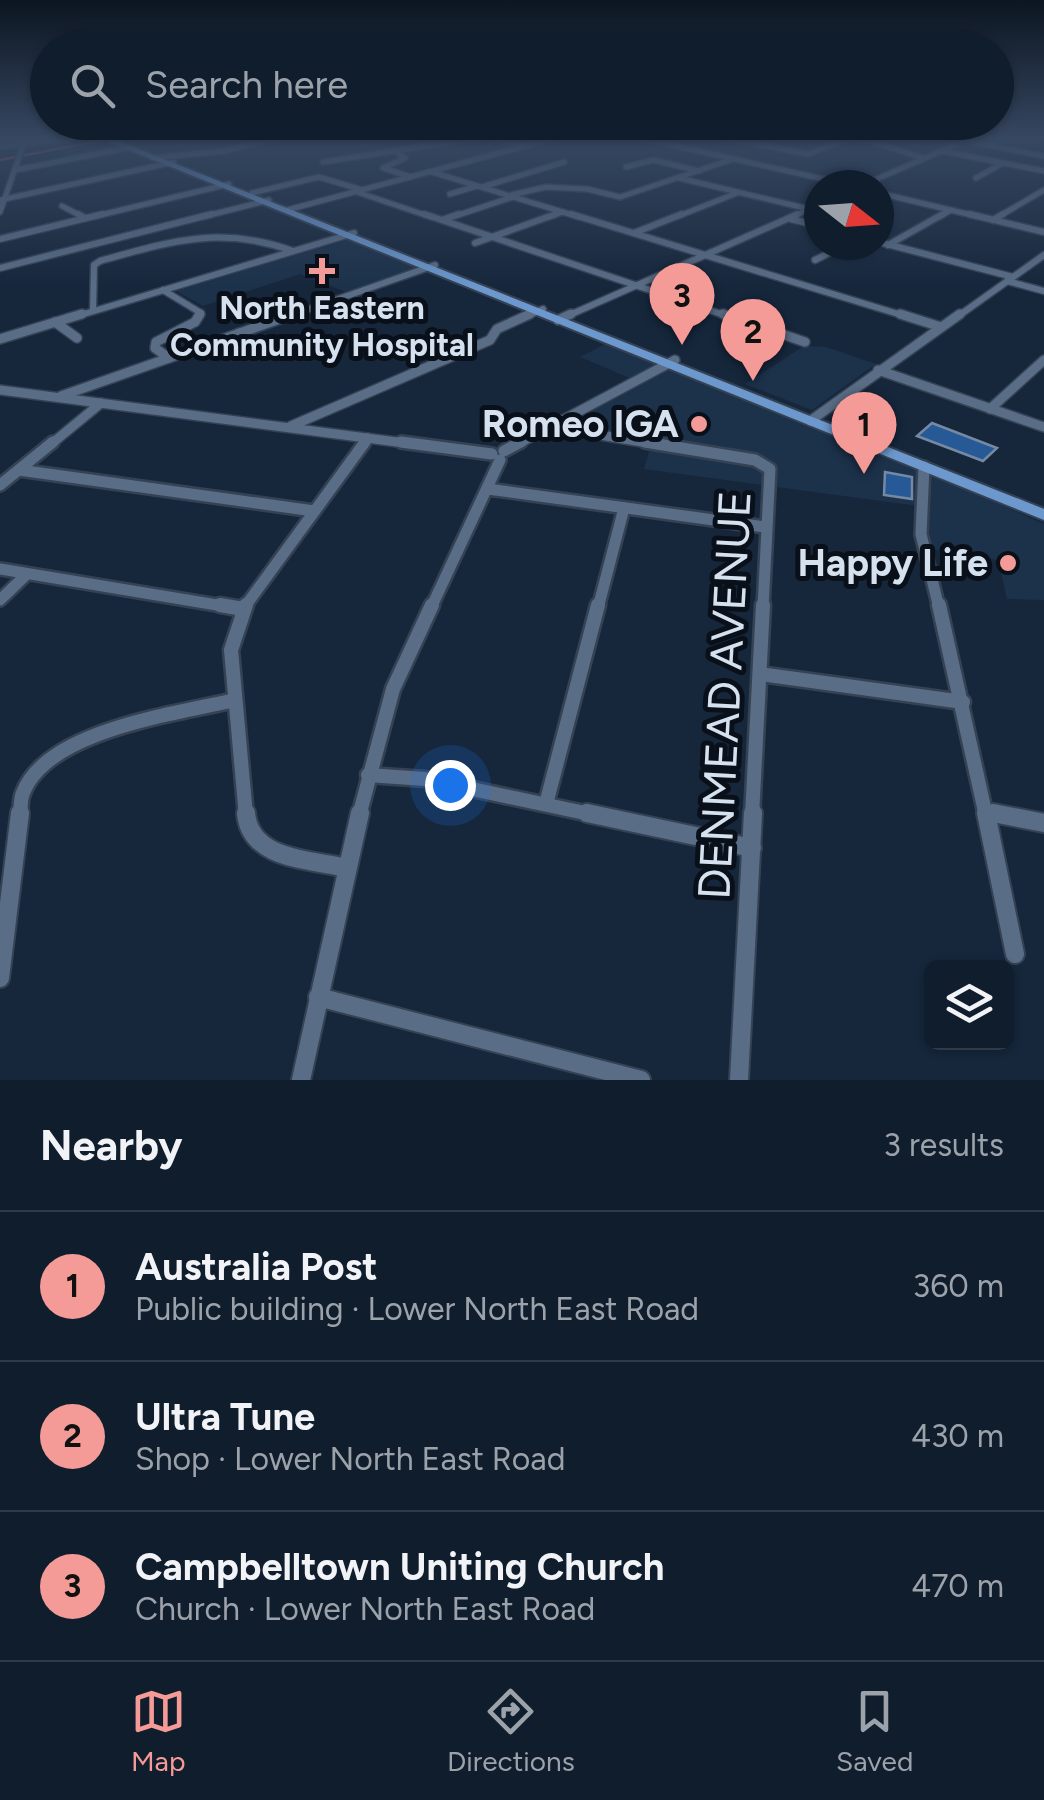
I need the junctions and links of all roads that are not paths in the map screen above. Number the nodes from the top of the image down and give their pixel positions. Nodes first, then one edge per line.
1 (40, 187) edge
2 (215, 187) edge
3 (231, 187) edge
4 (232, 187) edge
5 (278, 187) edge
6 (349, 187) edge
7 (372, 187) edge
8 (475, 187) edge
9 (484, 187) edge
10 (541, 187) edge
11 (564, 187) edge
12 (650, 187) edge
13 (719, 187) edge
14 (584, 189) joint
15 (1044, 190) edge
16 (359, 191) junction
17 (738, 192) junction
18 (252, 194) junction
19 (450, 194) dead end
20 (4, 196) edge
21 (148, 196) dead end
22 (512, 196) junction
23 (894, 196) edge
24 (158, 201) junction
25 (266, 201) junction
26 (62, 206) dead end
27 (804, 208) edge
28 (290, 210) junction
29 (952, 210) junction
30 (0, 212) edge
31 (563, 212) junction
32 (804, 212) edge
33 (86, 218) junction
34 (790, 219) junction
35 (442, 220) junction
36 (993, 220) junction
37 (804, 222) edge
38 (1044, 232) edge
39 (634, 233) junction
40 (350, 234) junction
41 (489, 236) junction
42 (0, 239) edge
43 (118, 239) junction
44 (894, 239) edge
45 (476, 243) dead end
46 (894, 247) edge
47 (140, 250) junction
48 (293, 251) junction
49 (706, 255) junction
50 (1044, 255) edge
51 (432, 267) junction
52 (0, 268) edge
53 (1010, 279) junction
54 (639, 285) junction
55 (163, 290) junction
56 (1044, 290) edge
57 (540, 310) junction
58 (93, 311) junction
59 (561, 319) junction
60 (55, 322) junction
61 (941, 327) junction
62 (239, 333) junction
63 (77, 338) dead end
64 (0, 339) edge
65 (805, 342) dead end
66 (273, 353) dead end
67 (169, 358) junction
68 (1044, 360) edge
69 (671, 362) junction
70 (878, 370) junction
71 (0, 390) edge
72 (57, 398) junction
73 (101, 404) junction
74 (990, 409) junction
75 (814, 418) junction
76 (562, 420) junction
77 (1044, 427) edge
78 (287, 428) junction
79 (368, 438) junction
80 (499, 455) junction
81 (924, 467) junction
82 (19, 470) junction
83 (0, 485) edge
84 (488, 489) junction
85 (624, 508) junction
86 (314, 511) junction
87 (1044, 511) edge
88 (765, 527) junction
89 (0, 570) edge
90 (27, 574) junction
91 (0, 600) edge
92 (242, 608) junction
93 (760, 674) junction
94 (235, 700) junction
95 (963, 702) junction
96 (368, 775) junction
97 (546, 804) junction
98 (986, 812) junction
99 (1044, 823) edge
100 (752, 848) junction
101 (347, 868) junction
102 (1015, 954) dead end
103 (0, 978) edge
104 (318, 997) junction
105 (300, 1080) edge
106 (641, 1080) edge
107 (739, 1080) edge

1 - 20 street
2 - 24 street
3 - 25 main road
4 - 18 main road
5 - 18 street
6 - 16 street
7 - 16 street
8 - 19 street
9 - 22 street
10 - 22 street
11 - 14 street
12 - 14 street
13 - 17 street
15 - 36 street
16 - 28 street
16 - 35 street
17 - 27 street
17 - 39 street
18 - 25 main road
20 - 30 street
21 - 24 street
22 - 31 street
22 - 35 street
23 - 29 street
24 - 33 street
25 - 28 main road
25 - 43 street
26 - 33 street
28 - 40 main road
29 - 36 street
29 - 44 street
31 - 39 street
31 - 41 street
32 - 34 street
33 - 42 street
34 - 37 street
34 - 49 street
35 - 41 street
36 - 38 street
39 - 49 street
40 - 48 street
40 - 51 main road
41 - 45 street
41 - 54 street
43 - 47 street
43 - 52 street
46 - 53 street
47 - 48 street
47 - 58 street
48 - 55 street
49 - 54 street
49 - 61 street
50 - 53 street
51 - 57 main road
51 - 62 street
53 - 56 street
53 - 61 street
54 - 59 street
54 - 65 street
55 - 58 street
55 - 67 street
57 - 59 main road
57 - 78 street
58 - 60 street
59 - 69 main road
60 - 63 street
60 - 64 street
61 - 70 street
62 - 66 street
62 - 67 street
67 - 72 street
68 - 74 street
69 - 75 main road
69 - 76 street
70 - 74 street
70 - 75 street
71 - 72 street
72 - 73 street
73 - 78 street
73 - 82 street
74 - 77 street
75 - 81 main road
75 - 87 main road
76 - 80 street
76 - 88 street, DENMEAD AVENUE
78 - 79 street
79 - 80 street
79 - 86 street
80 - 84 street
81 - 87 main road
81 - 95 street
82 - 83 street
82 - 86 street
84 - 85 street
84 - 96 street
85 - 88 street
85 - 97 street
86 - 92 street
88 - 93 street, DENMEAD AVENUE
89 - 90 street
90 - 91 street
90 - 92 street
92 - 94 street
93 - 95 street
93 - 100 street, DENMEAD AVENUE
94 - 101 street
94 - 103 street
95 - 98 street
96 - 97 street
96 - 101 street
97 - 100 street
98 - 99 street
98 - 102 street
100 - 107 street, DENMEAD AVENUE
101 - 104 street
104 - 105 street
104 - 106 street

